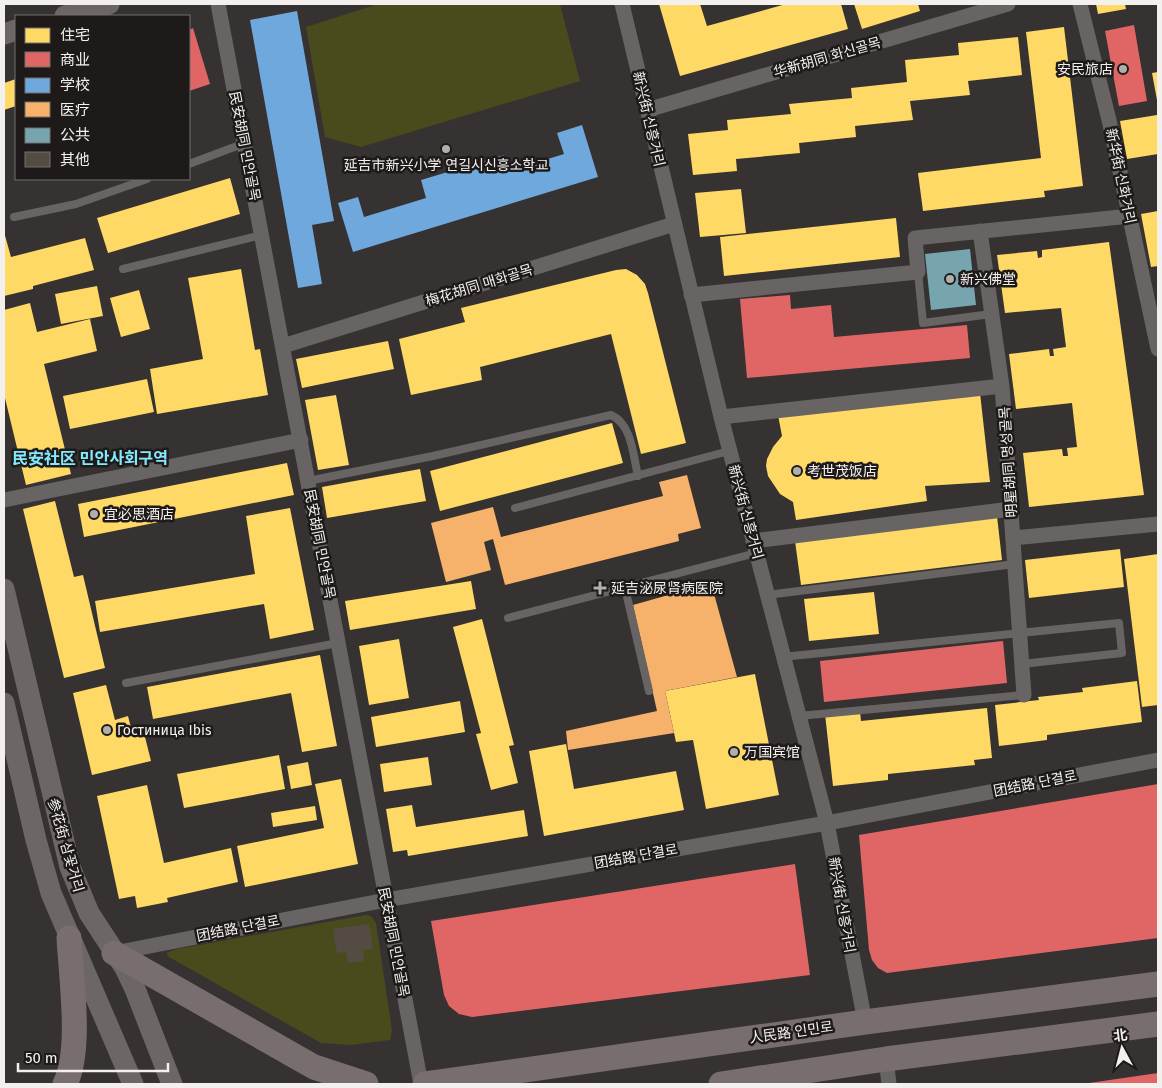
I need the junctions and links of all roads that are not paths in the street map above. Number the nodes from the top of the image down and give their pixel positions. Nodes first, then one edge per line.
1 (109, 4) edge
2 (218, 4) edge
3 (622, 4) edge
4 (1008, 4) edge
5 (1080, 4) edge
6 (69, 15) edge
7 (647, 110) junction
8 (245, 143) junction
9 (190, 164) edge
10 (144, 180) edge
11 (1130, 216) junction
12 (14, 217) dead end
13 (674, 224) junction
14 (980, 231) junction
15 (262, 235) junction
16 (123, 269) dead end
17 (918, 272) junction
18 (691, 295) junction
19 (991, 314) junction
20 (1157, 341) edge
21 (283, 346) junction
22 (1002, 386) junction
23 (721, 417) junction
24 (300, 440) junction
25 (730, 451) junction
26 (638, 476) junction
27 (308, 481) junction
28 (4, 500) edge
29 (515, 508) dead end
30 (1011, 509) junction
31 (1158, 524) edge
32 (1013, 538) junction
33 (755, 547) junction
34 (1015, 564) junction
35 (624, 588) junction
36 (4, 589) edge
37 (767, 595) junction
38 (508, 618) dead end
39 (1020, 631) junction
40 (338, 643) junction
41 (782, 657) junction
42 (1022, 664) junction
43 (126, 683) dead end
44 (649, 691) dead end
45 (1024, 695) joint
46 (4, 703) edge
47 (799, 716) junction
48 (1158, 760) edge
49 (827, 822) junction
50 (386, 900) junction
51 (69, 938) junction
52 (114, 952) junction
53 (1158, 984) edge
54 (865, 1022) junction
55 (1158, 1024) edge
56 (886, 1059) junction
57 (66, 1084) edge
58 (133, 1084) edge
59 (172, 1084) edge
60 (366, 1084) edge
61 (423, 1084) edge
62 (721, 1084) edge
63 (889, 1084) edge

1 - 6 main road
2 - 8 street, 民安胡同 민안골목
3 - 7 street, 新兴街 신흥거리
4 - 7 street, 华新胡同 화신골목
5 - 11 street, 新华街 신화거리
7 - 13 street, 新兴街 신흥거리
8 - 9 lane
8 - 15 street, 民安胡同 민안골목
10 - 12 lane
11 - 14 street
11 - 20 street, 新华街 신화거리
13 - 18 street, 新兴街 신흥거리
13 - 21 street, 梅花胡同 매화골목
14 - 17 street
14 - 19 street, 明星胡同 명성골목
15 - 16 lane
15 - 21 street, 民安胡同 민안골목
17 - 18 street
17 - 19 lane
18 - 23 street, 新兴街 신흥거리
19 - 22 street, 明星胡同 명성골목
21 - 24 street, 民安胡同 민안골목
22 - 23 street
22 - 30 street, 明星胡同 명성골목
23 - 25 street, 新兴街 신흥거리
24 - 27 street, 民安胡同 민안골목
24 - 28 street
25 - 26 lane
25 - 33 street, 新兴街 신흥거리
26 - 27 lane
26 - 29 lane
27 - 40 street, 民安胡同 민안골목
30 - 32 street, 明星胡同 명성골목
30 - 33 street
31 - 32 street
32 - 34 street, 明星胡同 명성골목
33 - 35 lane
33 - 37 street, 新兴街 신흥거리
34 - 37 lane
34 - 39 street, 明星胡同 명성골목
35 - 38 lane
35 - 44 lane
36 - 52 main road, 参花街 삼꽃거리
37 - 41 street, 新兴街 신흥거리
39 - 41 lane
39 - 42 street, 明星胡同 명성골목
39 - 42 lane
40 - 43 lane
40 - 50 street, 民安胡同 민안골목
41 - 47 street, 新兴街 신흥거리
42 - 45 street, 明星胡同 명성골목
45 - 47 lane
46 - 51 main road, 参花街 삼꽃거리
47 - 49 street, 新兴街 신흥거리
48 - 49 street, 团结路 단결로
49 - 50 street, 团结路 단결로
49 - 54 street, 新兴街 신흥거리
50 - 52 street, 团结路 단결로
50 - 61 street, 民安胡同 민안골목
51 - 57 main road
51 - 58 main road, 参花街 삼꽃거리
52 - 59 main road, 参花街 삼꽃거리
52 - 60 main road
53 - 54 main road, 人民路 인민로
54 - 61 main road, 人民路 인민로
55 - 56 main road
56 - 62 main road
56 - 63 street

